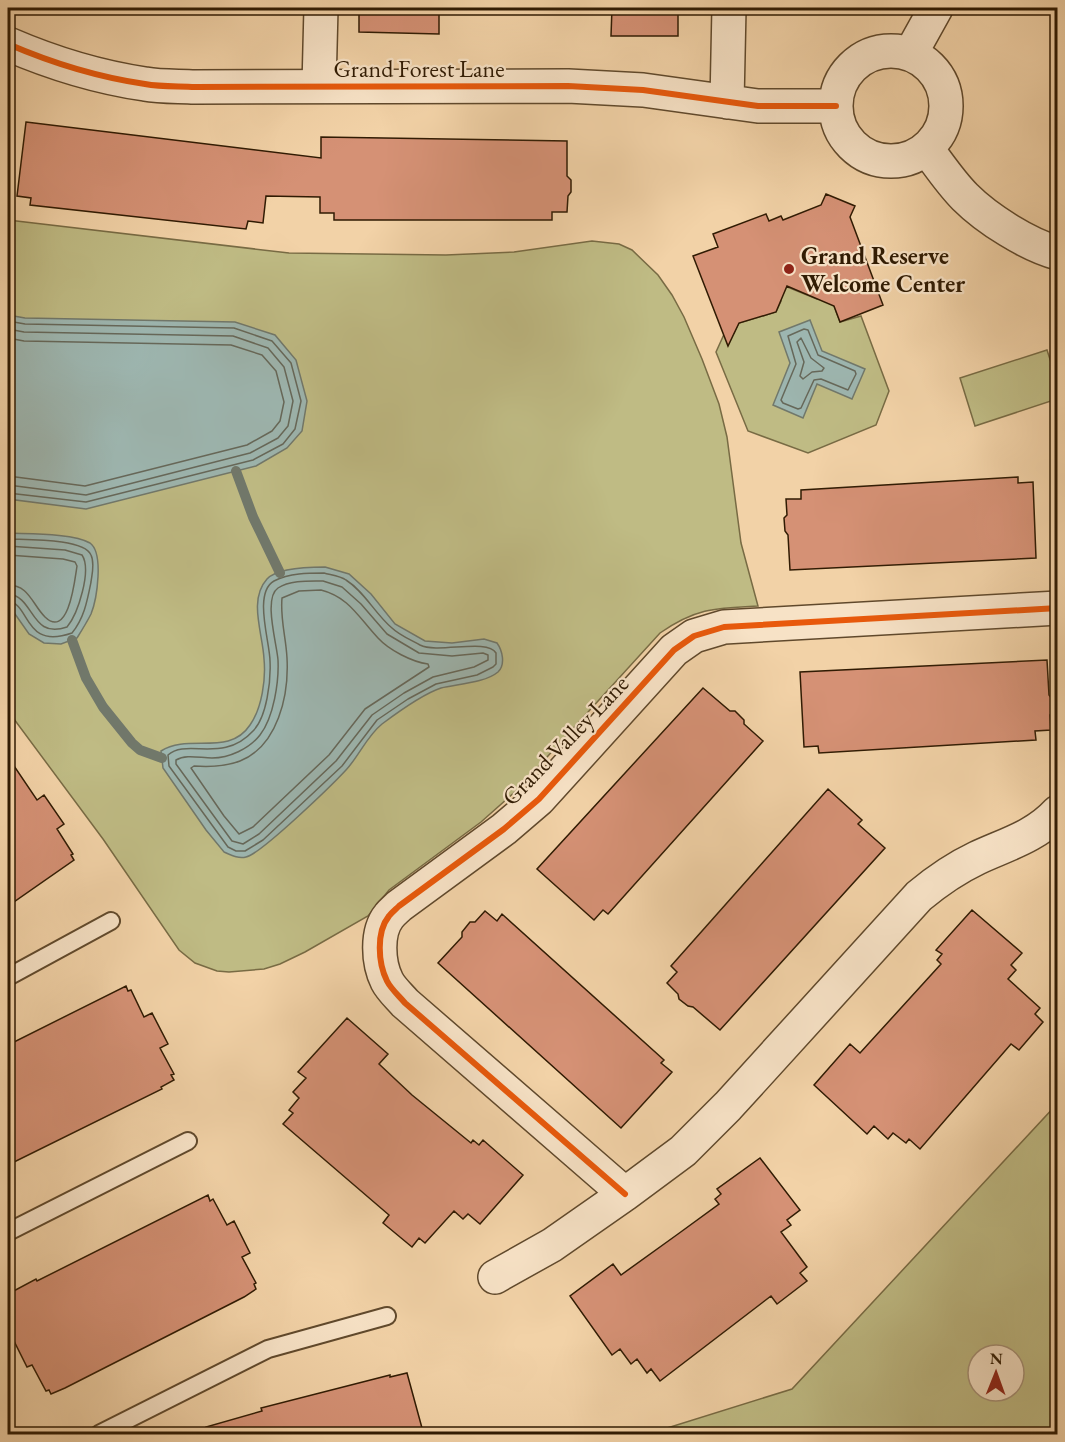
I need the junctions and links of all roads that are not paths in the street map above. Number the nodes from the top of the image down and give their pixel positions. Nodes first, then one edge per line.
1 (321, 8) edge
2 (729, 8) edge
3 (936, 8) edge
4 (8, 44) edge
5 (911, 54) junction
6 (319, 86) junction
7 (727, 102) junction
8 (836, 106) junction
9 (927, 149) junction
10 (1058, 253) edge
11 (1058, 608) edge
12 (1058, 812) edge
13 (111, 921) dead end
14 (8, 977) edge
15 (188, 1141) dead end
16 (625, 1194) junction
17 (8, 1232) edge
18 (495, 1277) dead end
19 (387, 1316) dead end
20 (99, 1434) edge

1 - 6 street
2 - 7 street
3 - 5 street
4 - 6 street, Grand Forest Lane
5 - 8 street
5 - 9 street
6 - 7 street, Grand Forest Lane
7 - 8 street, Grand Forest Lane
8 - 9 street
9 - 10 street
11 - 16 street, Grand Valley Lane
12 - 16 street
13 - 14 lane
15 - 17 lane
16 - 18 street
19 - 20 lane

